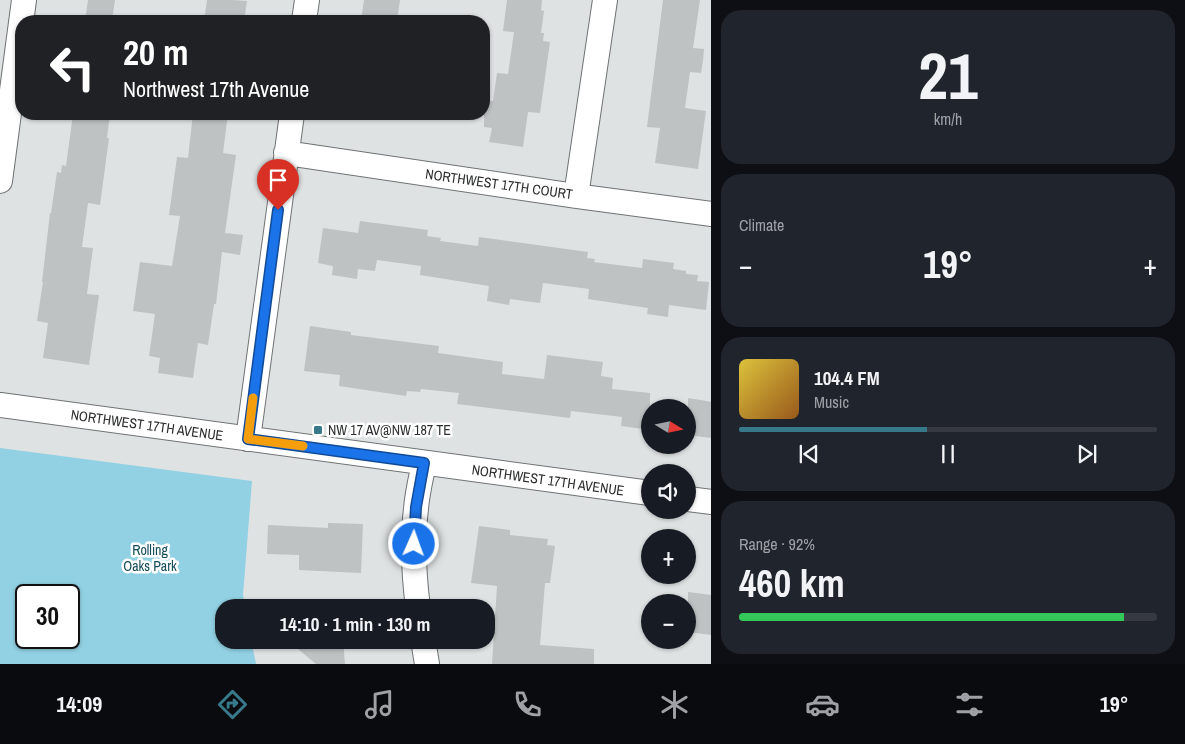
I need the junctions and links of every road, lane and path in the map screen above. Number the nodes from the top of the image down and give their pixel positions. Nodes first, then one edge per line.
1 (24, 0) edge
2 (307, 0) edge
3 (605, 0) edge
4 (22, 15) edge
5 (305, 15) edge
6 (15, 68) edge
7 (291, 120) edge
8 (286, 153) junction
9 (0, 181) edge
10 (576, 196) junction
11 (711, 214) edge
12 (0, 406) edge
13 (248, 439) junction
14 (424, 463) junction
15 (641, 493) edge
16 (696, 500) edge
17 (711, 502) edge
18 (417, 599) edge
19 (424, 649) edge
20 (427, 664) edge

1 - 4 street
2 - 5 street
3 - 10 street
6 - 9 street
7 - 8 street
8 - 10 street, NORTHWEST 17TH COURT
8 - 13 street
10 - 11 street, NORTHWEST 17TH COURT
12 - 13 street, NORTHWEST 17TH AVENUE
13 - 14 street, NORTHWEST 17TH AVENUE
14 - 15 street, NORTHWEST 17TH AVENUE
14 - 18 street
16 - 17 street
19 - 20 street

